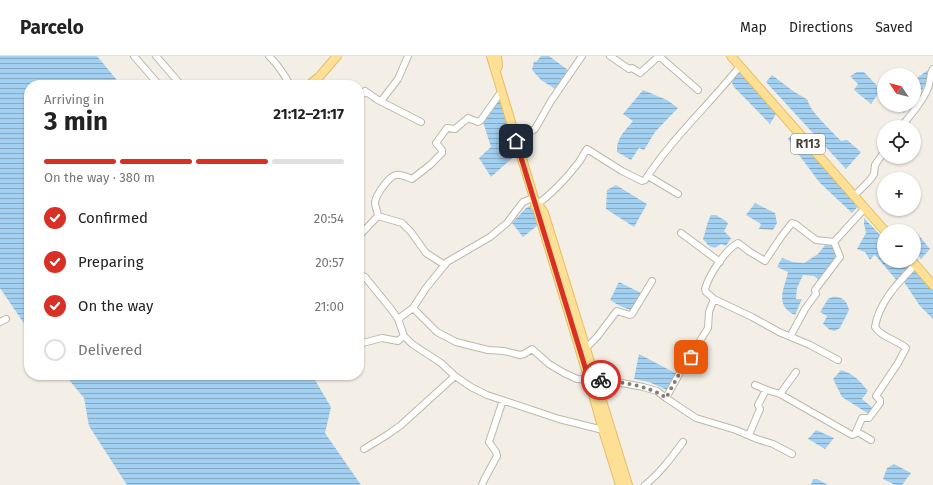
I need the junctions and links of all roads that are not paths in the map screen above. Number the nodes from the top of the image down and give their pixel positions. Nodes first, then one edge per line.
1 (134, 56) edge
2 (156, 56) edge
3 (269, 56) edge
4 (337, 56) edge
5 (408, 56) edge
6 (490, 56) edge
7 (497, 56) edge
8 (582, 56) edge
9 (610, 56) edge
10 (731, 56) edge
11 (738, 68) junction
12 (933, 69) edge
13 (495, 72) junction
14 (155, 80) edge
15 (177, 80) edge
16 (287, 80) edge
17 (315, 80) edge
18 (698, 90) dead end
19 (364, 92) edge
20 (500, 92) junction
21 (381, 101) junction
22 (906, 120) edge
23 (422, 122) dead end
24 (516, 141) junction
25 (877, 162) edge
26 (648, 176) junction
27 (678, 194) dead end
28 (854, 196) junction
29 (533, 198) junction
30 (536, 206) junction
31 (865, 208) junction
32 (378, 216) junction
33 (879, 224) edge
34 (364, 231) edge
35 (681, 232) dead end
36 (834, 242) junction
37 (720, 262) junction
38 (445, 265) junction
39 (909, 268) edge
40 (918, 268) edge
41 (364, 276) edge
42 (652, 281) dead end
43 (933, 285) edge
44 (714, 298) junction
45 (413, 308) junction
46 (6, 318) dead end
47 (398, 319) junction
48 (0, 322) edge
49 (791, 335) junction
50 (404, 336) junction
51 (364, 343) edge
52 (586, 348) junction
53 (838, 360) dead end
54 (796, 372) dead end
55 (455, 376) junction
56 (592, 380) junction
57 (755, 385) dead end
58 (767, 390) junction
59 (780, 394) junction
60 (666, 398) junction
61 (503, 400) junction
62 (607, 429) junction
63 (856, 432) junction
64 (749, 435) junction
65 (872, 440) dead end
66 (683, 442) dead end
67 (364, 449) dead end
68 (792, 454) dead end
69 (482, 485) edge
70 (620, 485) edge
71 (628, 485) edge
72 (645, 485) edge

1 - 14 street
2 - 15 street
3 - 16 street
4 - 17 main road
5 - 21 street
6 - 13 main road
7 - 13 main road
8 - 24 street
9 - 18 street
10 - 11 main road, R113
11 - 26 street
11 - 28 main road, R113
12 - 22 street
13 - 20 main road
19 - 21 street
20 - 24 main road
20 - 32 street
21 - 23 street
24 - 29 main road
25 - 28 street
26 - 27 street
26 - 30 street
28 - 31 main road, R113
29 - 30 main road
29 - 38 street
30 - 52 main road
30 - 56 main road
31 - 33 main road, R113
31 - 36 street
32 - 34 street
32 - 38 street
35 - 37 street
36 - 37 street
36 - 49 street
37 - 44 street
38 - 45 street
39 - 63 street
40 - 43 main road
41 - 47 street
42 - 52 street
44 - 49 street
44 - 60 street
45 - 47 street
45 - 56 street
46 - 48 street
47 - 50 street
49 - 53 street
50 - 51 street
50 - 55 street
52 - 56 main road
54 - 59 street
55 - 61 street
55 - 67 street
56 - 60 street
56 - 62 main road
57 - 58 street
58 - 59 street
58 - 64 street
59 - 63 street
60 - 64 street
61 - 62 street
61 - 69 street
62 - 70 main road
62 - 71 main road
63 - 65 street
64 - 68 street
66 - 72 street

